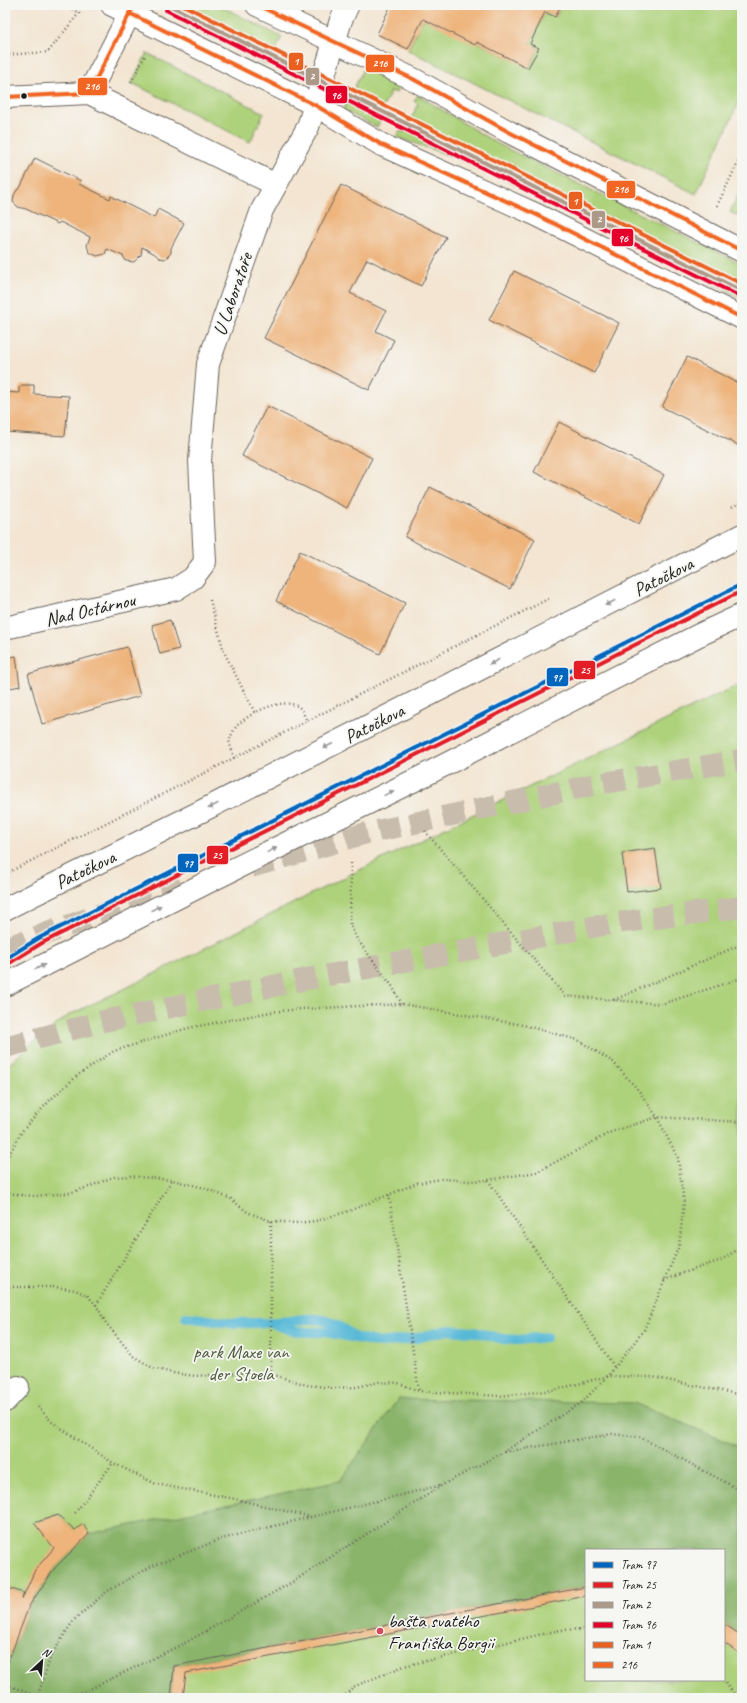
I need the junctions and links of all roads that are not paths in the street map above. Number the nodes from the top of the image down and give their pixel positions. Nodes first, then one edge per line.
1 (257, 5) edge
2 (348, 5) edge
3 (125, 8) edge
4 (334, 43) junction
5 (89, 93) junction
6 (5, 97) edge
7 (315, 105) junction
8 (276, 185) junction
9 (742, 251) edge
10 (742, 318) edge
11 (742, 535) edge
12 (742, 548) edge
13 (694, 559) junction
14 (184, 583) joint
15 (742, 615) edge
16 (5, 628) edge
17 (5, 909) edge
18 (5, 985) edge

1 - 4 street
2 - 4 street, U Laboratoře
3 - 5 street
3 - 7 street
4 - 7 street, U Laboratoře
4 - 9 street
5 - 6 street
5 - 8 street
7 - 8 street, U Laboratoře
7 - 10 street
8 - 14 street, U Laboratoře
11 - 13 street, Patočkova
12 - 13 street
13 -> 17 street, Patočkova
14 - 16 street, Nad Octárnou
18 -> 15 street

